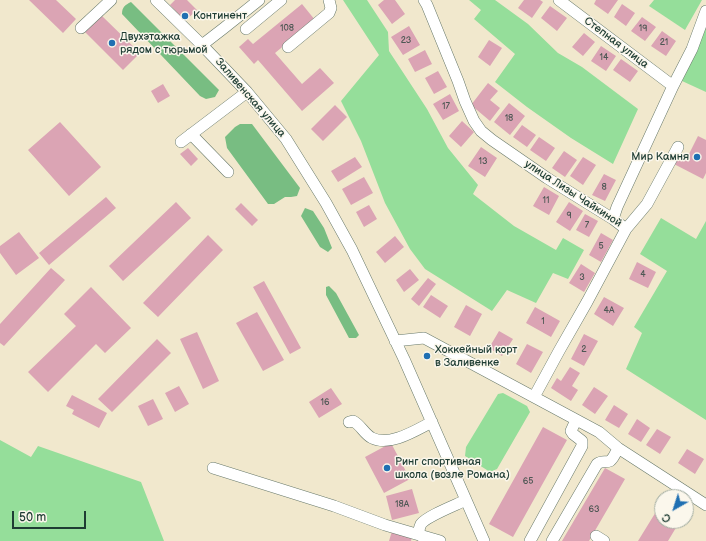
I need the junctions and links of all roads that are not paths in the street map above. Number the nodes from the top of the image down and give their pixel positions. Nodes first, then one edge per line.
1 (111, 0) edge
2 (156, 0) edge
3 (260, 0) edge
4 (281, 0) edge
5 (329, 0) edge
6 (424, 0) edge
7 (559, 0) edge
8 (706, 11) edge
9 (81, 28) dead end
10 (246, 29) dead end
11 (202, 45) junction
12 (288, 47) dead end
13 (673, 86) junction
14 (247, 92) junction
15 (192, 134) junction
16 (181, 142) dead end
17 (678, 147) dead end
18 (228, 172) dead end
19 (613, 219) junction
20 (626, 229) junction
21 (395, 340) junction
22 (534, 397) junction
23 (576, 420) junction
24 (350, 422) dead end
25 (432, 422) junction
26 (618, 448) junction
27 (213, 468) dead end
28 (466, 500) junction
29 (706, 505) edge
30 (421, 536) junction
31 (440, 541) edge
32 (484, 541) edge
33 (530, 541) edge
34 (552, 541) edge

1 - 9 street
2 - 11 street, Заливенская улица
3 - 11 street
4 - 10 street
5 - 12 street
6 - 19 street, улица Лизы Чайкиной
7 - 13 street, Степная улица
8 - 13 street
11 - 14 street, Заливенская улица
13 - 19 street
14 - 15 street
14 - 21 street, Заливенская улица
15 - 16 street
15 - 18 street
17 - 20 street
19 - 20 street, улица Лизы Чайкиной
20 - 22 street, улица Лизы Чайкиной
21 - 22 street
21 - 25 street, Заливенская улица
22 - 23 street
23 - 26 street
23 - 33 street
24 - 25 street
25 - 28 street, Заливенская улица
26 - 29 street
26 - 34 street
27 - 30 street
28 - 30 street
28 - 32 street, Заливенская улица
30 - 31 street

